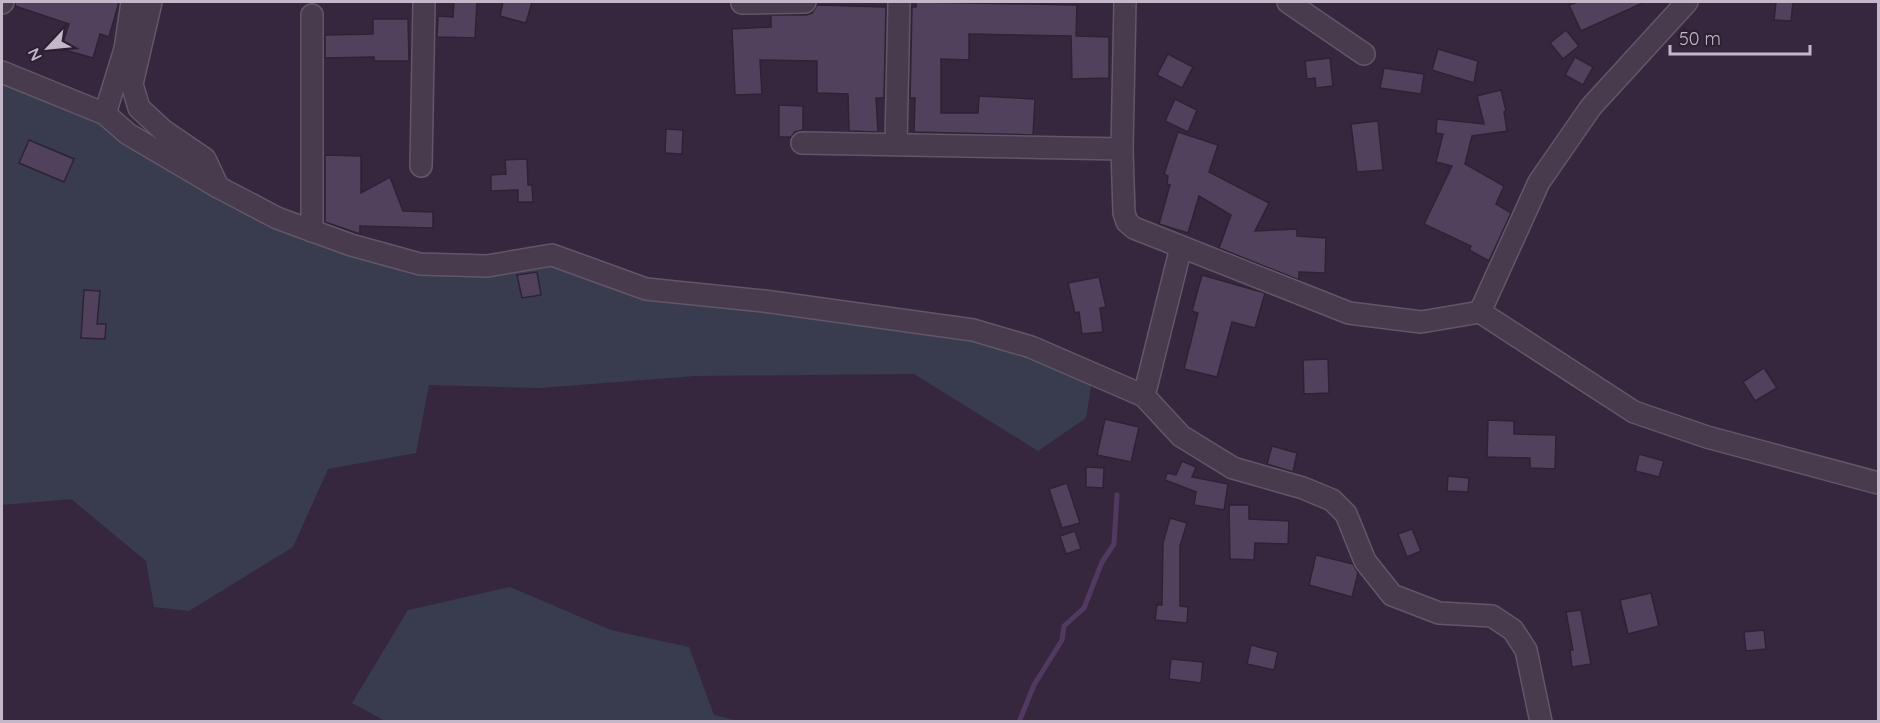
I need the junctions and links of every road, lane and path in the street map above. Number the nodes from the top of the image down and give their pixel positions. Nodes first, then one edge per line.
1 (132, 2) edge
2 (151, 2) edge
3 (424, 2) edge
4 (805, 2) edge
5 (899, 2) edge
6 (1125, 2) edge
7 (1288, 2) edge
8 (1687, 2) edge
9 (742, 3) edge
10 (312, 15) dead end
11 (1364, 54) dead end
12 (2, 72) edge
13 (105, 114) junction
14 (802, 143) dead end
15 (896, 144) junction
16 (1122, 149) junction
17 (421, 166) dead end
18 (218, 187) junction
19 (312, 231) junction
20 (1180, 248) junction
21 (1480, 312) junction
22 (1144, 396) junction
23 (1878, 483) edge
24 (1540, 722) edge

1 - 13 street
2 - 18 street
3 - 17 street
4 - 9 street
5 - 15 street
6 - 16 street
7 - 11 street
8 - 21 street
10 - 19 street
12 - 13 street
13 - 18 street
14 - 15 street
15 - 16 street
16 - 20 street
18 - 19 street
19 - 22 street
20 - 21 street
20 - 22 street
21 - 23 street
22 - 24 street

